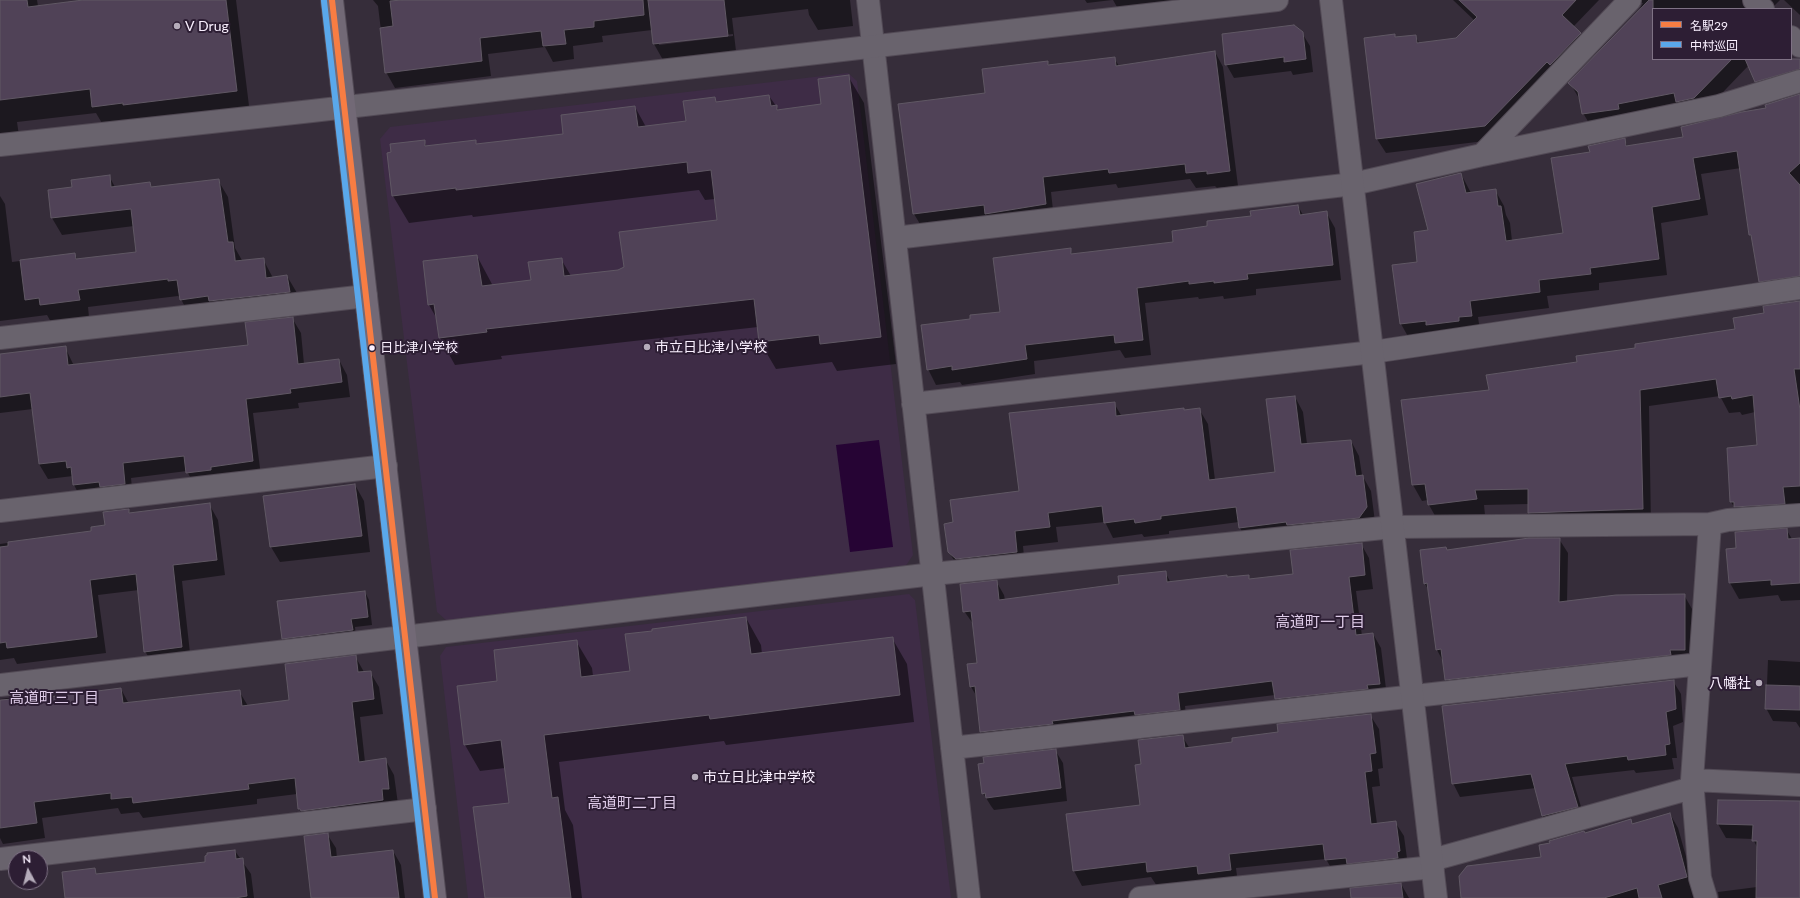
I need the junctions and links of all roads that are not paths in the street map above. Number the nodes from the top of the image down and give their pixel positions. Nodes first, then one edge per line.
1 (332, 0) edge
2 (868, 0) edge
3 (1277, 0) edge
4 (1331, 0) edge
5 (1630, 0) edge
6 (1754, 0) edge
7 (1762, 8) edge
8 (1792, 38) edge
9 (1800, 46) edge
10 (874, 47) junction
11 (1800, 81) edge
12 (344, 107) junction
13 (0, 145) edge
14 (1482, 155) junction
15 (1353, 184) junction
16 (895, 238) junction
17 (1800, 288) edge
18 (366, 296) junction
19 (0, 338) edge
20 (1373, 352) junction
21 (914, 404) junction
22 (386, 466) junction
23 (0, 511) edge
24 (1800, 515) edge
25 (1710, 524) junction
26 (1393, 527) junction
27 (933, 574) junction
28 (405, 637) junction
29 (1700, 664) junction
30 (0, 685) edge
31 (1413, 696) junction
32 (952, 748) junction
33 (1692, 784) junction
34 (1800, 784) edge
35 (425, 809) junction
36 (0, 859) edge
37 (1432, 863) junction
38 (435, 898) edge
39 (969, 898) edge
40 (1140, 898) edge
41 (1436, 898) edge
42 (1706, 898) edge

1 - 12 main road
2 - 10 street
3 - 10 street
4 - 15 street
5 - 14 street
6 - 7 street
8 - 9 street
10 - 12 street
10 - 16 street
11 - 14 street
12 - 13 street
12 - 18 main road
14 - 15 street
15 - 16 street
15 - 20 street
16 - 21 street
17 - 20 street
18 - 19 street
18 - 22 main road
20 - 21 street
20 - 26 street
21 - 27 street
22 - 23 street
22 - 28 main road
24 - 25 street
25 - 26 street
25 - 29 street
26 - 27 street
26 - 31 street
27 - 28 street
27 - 32 street
28 - 30 street
28 - 35 main road
29 - 31 street
29 - 33 street
31 - 32 street
31 - 37 street
32 - 39 street
33 - 34 street
33 - 37 street
33 - 42 street
35 - 36 street
35 - 38 main road
37 - 40 street
37 - 41 street

